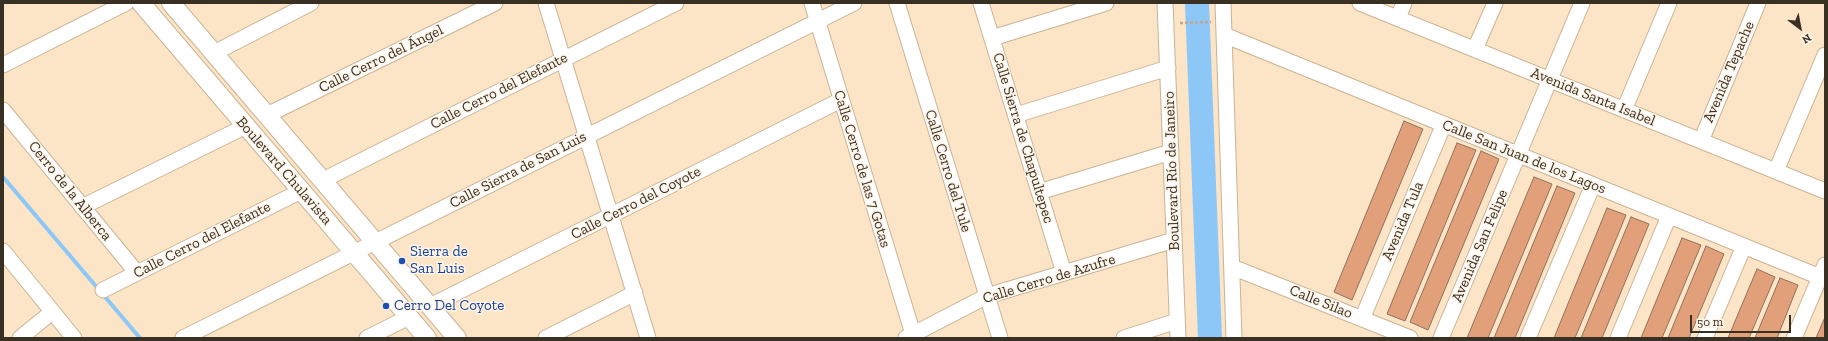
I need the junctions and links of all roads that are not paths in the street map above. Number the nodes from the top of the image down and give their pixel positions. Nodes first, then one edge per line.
1 (126, 3) edge
2 (141, 3) edge
3 (172, 3) edge
4 (311, 3) edge
5 (494, 3) edge
6 (546, 3) edge
7 (676, 3) edge
8 (812, 3) edge
9 (854, 3) edge
10 (897, 3) edge
11 (981, 3) edge
12 (1106, 3) edge
13 (1165, 3) edge
14 (1223, 3) edge
15 (1360, 3) edge
16 (1404, 3) edge
17 (1494, 3) edge
18 (1582, 3) edge
19 (1669, 3) edge
20 (1758, 3) edge
21 (1398, 18) junction
22 (817, 21) junction
23 (1224, 29) junction
24 (992, 38) junction
25 (1475, 49) junction
26 (214, 53) junction
27 (1825, 55) edge
28 (563, 59) junction
29 (3, 65) edge
30 (1168, 68) junction
31 (1550, 80) junction
32 (841, 100) junction
33 (3, 110) edge
34 (1624, 110) junction
35 (267, 115) junction
36 (1016, 115) junction
37 (1444, 124) junction
38 (246, 126) junction
39 (587, 136) junction
40 (1700, 141) junction
41 (1171, 152) junction
42 (1518, 154) junction
43 (1776, 171) junction
44 (323, 180) junction
45 (1593, 185) junction
46 (301, 191) junction
47 (1825, 191) edge
48 (1039, 192) junction
49 (82, 206) junction
50 (611, 215) junction
51 (1669, 216) junction
52 (1174, 240) junction
53 (375, 242) junction
54 (1744, 246) junction
55 (3, 251) edge
56 (354, 252) junction
57 (1232, 267) junction
58 (137, 273) junction
59 (1064, 273) junction
60 (1823, 273) edge
61 (103, 290) dead end
62 (634, 293) junction
63 (987, 296) junction
64 (430, 306) junction
65 (52, 312) junction
66 (409, 317) junction
67 (1362, 319) junction
68 (1177, 321) junction
69 (910, 336) edge
70 (188, 337) edge
71 (20, 338) edge
72 (74, 338) edge
73 (367, 338) edge
74 (427, 338) edge
75 (457, 338) edge
76 (546, 338) edge
77 (648, 338) edge
78 (1000, 338) edge
79 (1124, 338) edge
80 (1178, 338) edge
81 (1234, 338) edge
82 (1410, 338) edge
83 (1441, 338) edge
84 (1528, 338) edge
85 (1618, 338) edge
86 (1705, 338) edge
87 (1794, 338) edge

1 - 29 street
2 - 38 main road, Boulevard Chulavista
3 - 26 main road, Boulevard Chulavista
4 - 26 street
5 - 35 street, Calle Cerro del Ángel
6 - 28 street
7 - 28 street, Calle Cerro del Elefante
8 - 22 street, Calle Cerro de las 7 Gotas
9 - 22 street, Calle Sierra de San Luis
10 - 63 street, Calle Cerro del Tule
11 - 24 street, Calle Sierra de Chapultepec
12 - 24 street
13 - 30 street, Boulevard Río de Janeiro
14 - 23 street
15 - 21 street, Avenida Santa Isabel
16 - 21 street
17 - 25 street
18 - 31 street, Avenida San Felipe
19 - 34 street
20 - 40 street, Avenida Tepache
21 - 25 street, Avenida Santa Isabel
22 - 32 street, Calle Cerro de las 7 Gotas
22 - 39 street, Calle Sierra de San Luis
23 - 37 street, Calle San Juan de los Lagos
23 - 57 street
24 - 36 street, Calle Sierra de Chapultepec
25 - 31 street, Avenida Santa Isabel
26 - 35 main road, Boulevard Chulavista
27 - 43 street
28 - 39 street
28 - 44 street, Calle Cerro del Elefante
30 - 36 street
30 - 41 street, Boulevard Río de Janeiro
31 - 34 street, Avenida Santa Isabel
31 - 42 street, Avenida San Felipe
32 - 50 street, Calle Cerro del Coyote
32 - 69 street, Calle Cerro de las 7 Gotas
33 - 49 street, Cerro de la Alberca
34 - 40 street, Avenida Santa Isabel
35 - 44 main road, Boulevard Chulavista
36 - 48 street, Calle Sierra de Chapultepec
37 - 42 street, Calle San Juan de los Lagos
37 - 67 street, Avenida Tula
38 - 46 main road, Boulevard Chulavista
38 - 49 street
39 - 50 street
39 - 53 street, Calle Sierra de San Luis
40 - 43 street, Avenida Santa Isabel
41 - 48 street
41 - 52 street, Boulevard Río de Janeiro
42 - 45 street, Calle San Juan de los Lagos
42 - 83 street, Avenida San Felipe
43 - 47 street, Avenida Santa Isabel
44 - 53 main road, Boulevard Chulavista
45 - 51 street, Calle San Juan de los Lagos
45 - 84 street
46 - 56 main road, Boulevard Chulavista
46 - 58 street, Calle Cerro del Elefante
48 - 59 street, Calle Sierra de Chapultepec
49 - 58 street, Cerro de la Alberca
50 - 62 street
50 - 64 street, Calle Cerro del Coyote
51 - 54 street, Calle San Juan de los Lagos
51 - 85 street
52 - 59 street, Calle Cerro de Azufre
52 - 68 street, Boulevard Río de Janeiro
53 - 56 street, Calle Sierra de San Luis
53 - 64 main road, Boulevard Chulavista
54 - 60 street, Calle San Juan de los Lagos
54 - 86 street
55 - 65 street
56 - 66 main road, Boulevard Chulavista
56 - 70 street, Calle Sierra de San Luis
57 - 67 street, Calle Silao
57 - 81 street
58 - 61 street, Calle Cerro del Elefante
59 - 63 street, Calle Cerro de Azufre
60 - 87 street
62 - 76 street
62 - 77 street
63 - 69 street, Calle Cerro de Azufre
63 - 78 street, Calle Cerro del Tule
64 - 75 main road, Boulevard Chulavista
65 - 71 street
65 - 72 street
66 - 73 street
66 - 74 main road, Boulevard Chulavista
67 - 82 street, Calle Silao
68 - 79 street
68 - 80 street, Boulevard Río de Janeiro

